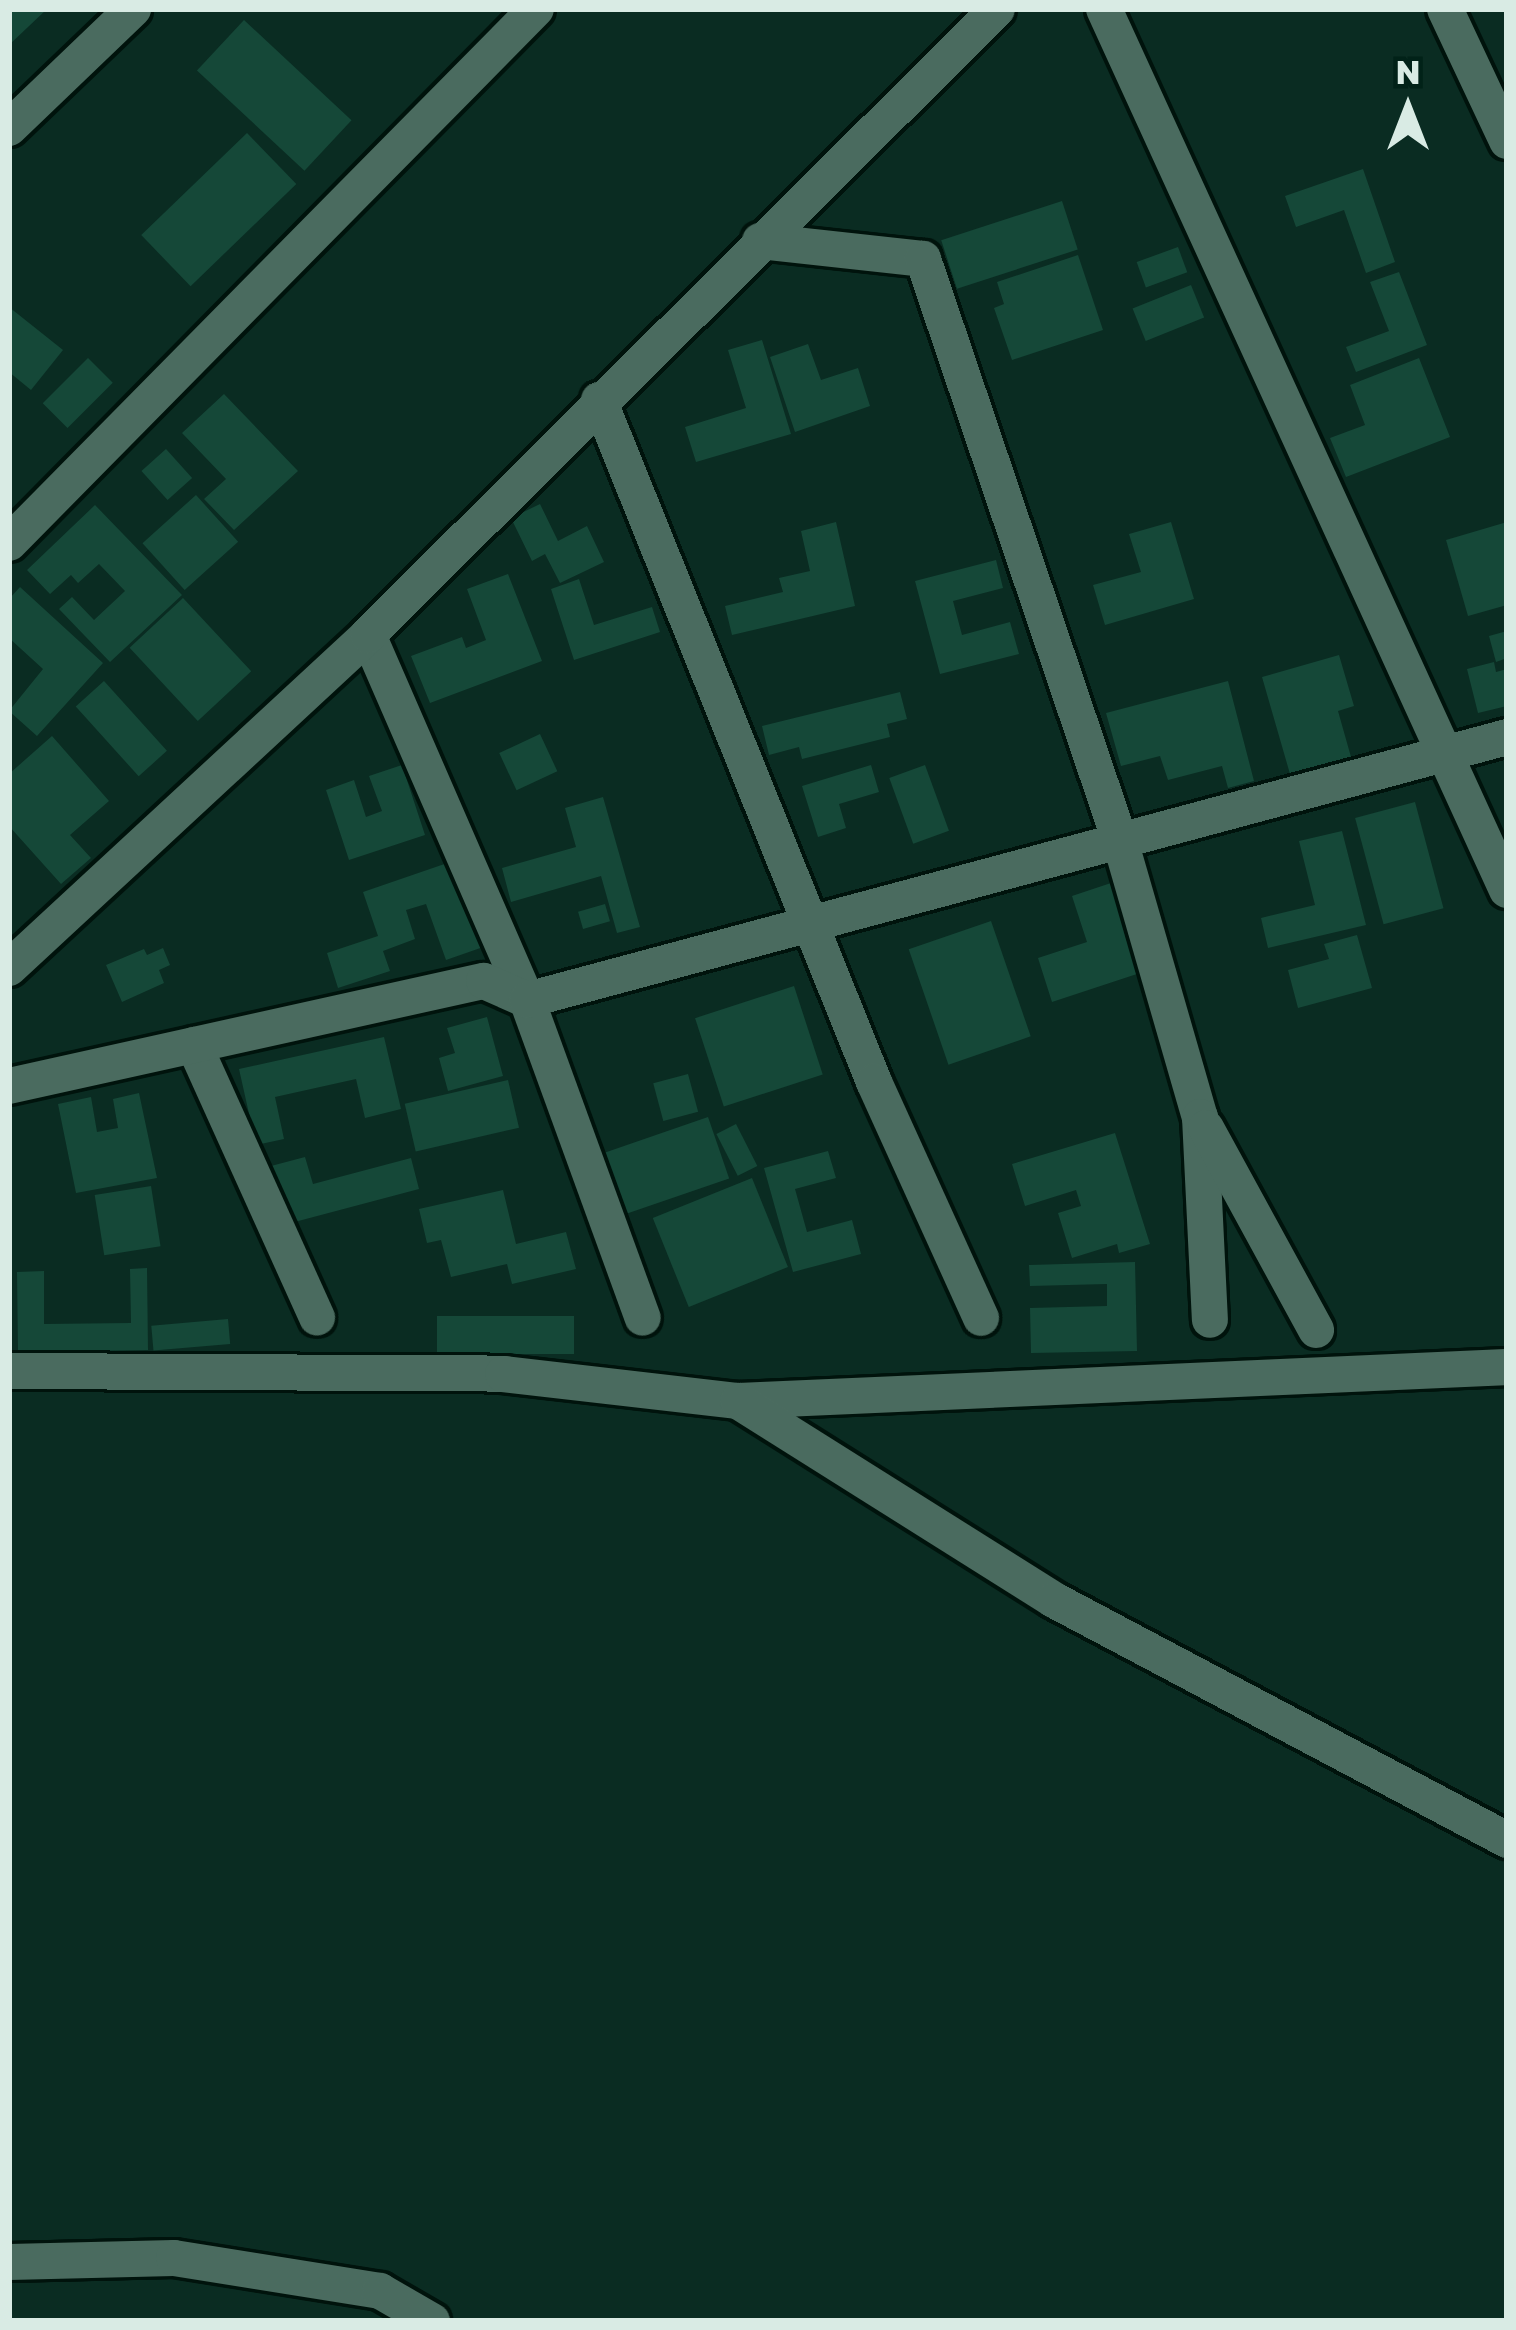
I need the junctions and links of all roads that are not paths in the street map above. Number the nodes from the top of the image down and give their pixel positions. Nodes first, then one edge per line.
1 (134, 9) edge
2 (536, 9) edge
3 (997, 9) edge
4 (1104, 9) edge
5 (1445, 9) edge
6 (9, 128) edge
7 (1507, 141) edge
8 (760, 241) junction
9 (599, 400) junction
10 (9, 543) edge
11 (368, 635) junction
12 (1507, 737) edge
13 (1447, 751) junction
14 (1120, 844) junction
15 (1507, 890) edge
16 (811, 925) junction
17 (9, 968) edge
18 (527, 1000) junction
19 (194, 1045) junction
20 (9, 1086) edge
21 (1200, 1117) junction
22 (317, 1318) dead end
23 (643, 1318) dead end
24 (981, 1318) dead end
25 (1210, 1320) dead end
26 (1316, 1330) dead end
27 (1507, 1367) edge
28 (9, 1371) edge
29 (737, 1401) junction
30 (1507, 1840) edge
31 (9, 2262) edge
32 (432, 2321) edge

1 - 6 street
2 - 10 street
3 - 8 street
4 - 13 street
5 - 7 street
8 - 9 street
8 - 14 street
9 - 11 street
9 - 16 street
11 - 17 street
11 - 18 street
12 - 13 street
13 - 14 street
13 - 15 street
14 - 16 street
14 - 21 street
16 - 18 street
16 - 24 street
18 - 19 street
18 - 23 street
19 - 20 street
19 - 22 street
21 - 25 street
21 - 26 street
27 - 29 street
28 - 29 street
29 - 30 street
31 - 32 street

